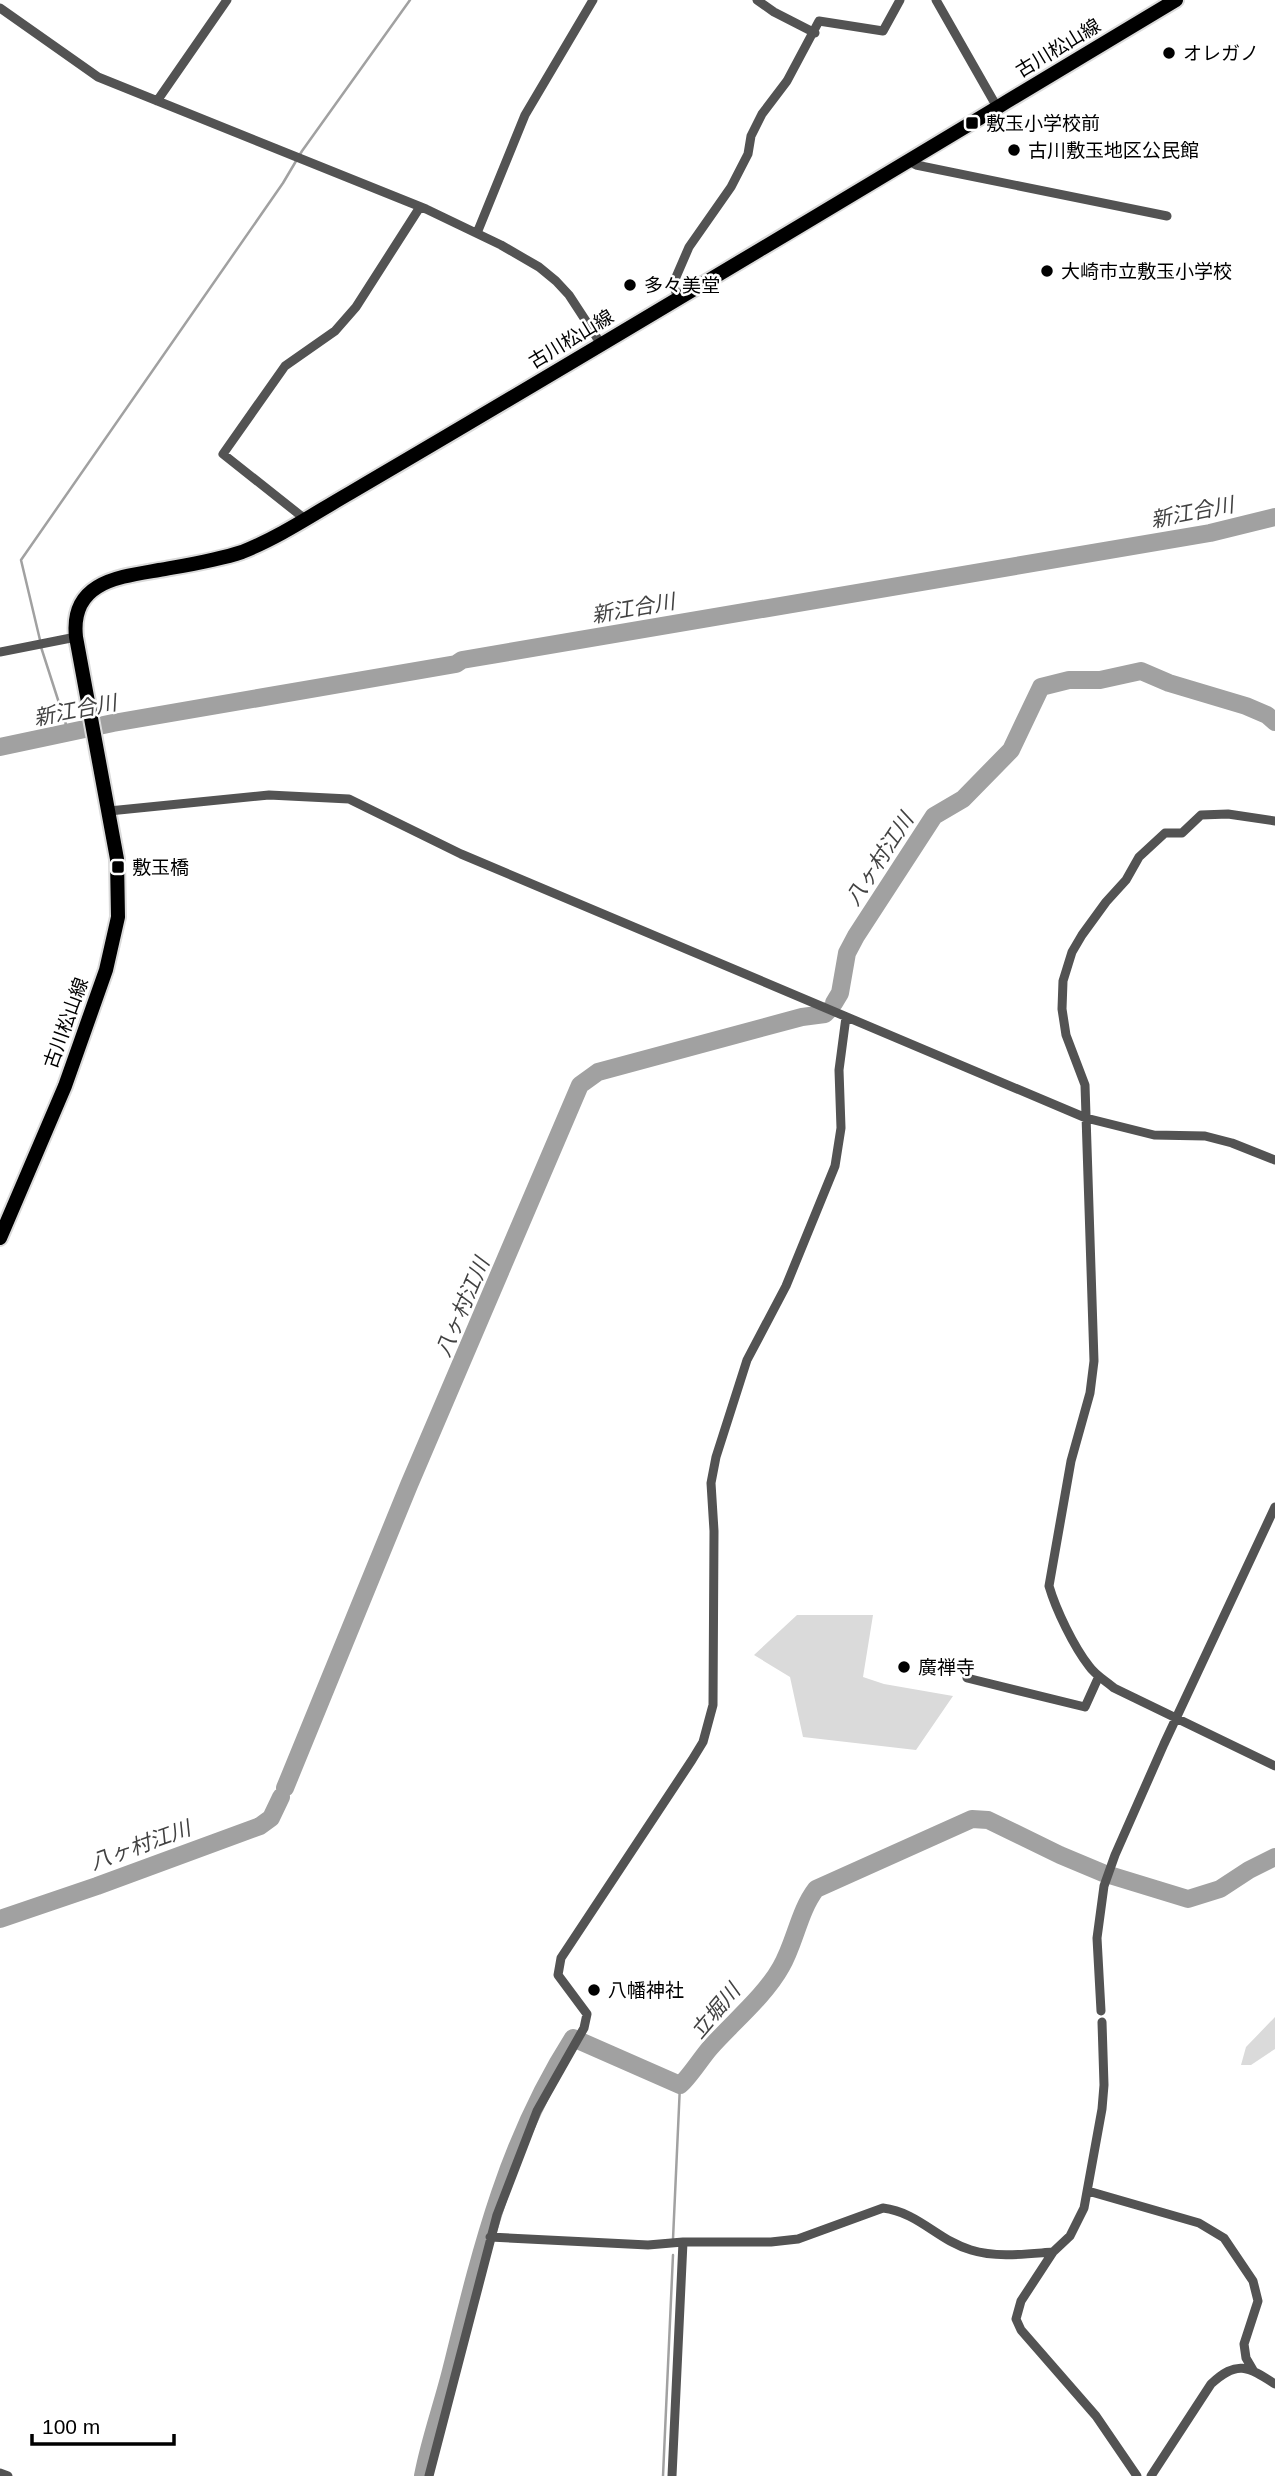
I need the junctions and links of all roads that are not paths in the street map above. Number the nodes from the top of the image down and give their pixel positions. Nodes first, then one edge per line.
1 (227, 0) edge
2 (593, 0) edge
3 (757, 0) edge
4 (900, 0) edge
5 (936, 0) edge
6 (1176, 0) edge
7 (0, 8) edge
8 (815, 33) junction
9 (157, 101) junction
10 (997, 107) junction
11 (908, 160) junction
12 (421, 207) junction
13 (1167, 216) dead end
14 (477, 233) junction
15 (678, 298) junction
16 (601, 344) junction
17 (305, 519) junction
18 (77, 641) junction
19 (0, 644) edge
20 (31, 645) junction
21 (0, 652) edge
22 (109, 811) junction
23 (1275, 821) edge
24 (846, 1017) junction
25 (1086, 1118) junction
26 (1275, 1160) edge
27 (0, 1238) edge
28 (1275, 1507) edge
29 (1099, 1676) junction
30 (967, 1678) dead end
31 (1177, 1717) junction
32 (1275, 1766) edge
33 (1088, 2191) junction
34 (491, 2237) junction
35 (683, 2242) junction
36 (1053, 2252) junction
37 (1253, 2370) junction
38 (1275, 2385) edge
39 (0, 2473) edge
40 (8, 2476) edge
41 (429, 2476) edge
42 (672, 2476) edge
43 (1137, 2476) edge
44 (1151, 2476) edge

1 - 9 street
2 - 14 street
3 - 8 street
4 - 8 street
5 - 10 street
6 - 10 main road, 古川松山線
7 - 9 street
8 - 15 street
9 - 12 street
10 - 11 main road, 古川松山線
11 - 13 street
11 - 15 main road, 古川松山線
12 - 14 street
12 - 17 street
14 - 16 street
15 - 16 main road, 古川松山線
16 - 17 main road, 古川松山線
17 - 18 main road, 古川松山線
18 - 20 street
18 - 22 main road
19 - 20 street
20 - 21 street
22 - 24 street
22 - 27 main road, 古川松山線
23 - 25 street
24 - 25 street
24 - 34 street
25 - 26 street
25 - 29 street
28 - 31 street
29 - 30 street
29 - 31 street
31 - 32 street
31 - 33 street
33 - 36 street
33 - 37 street
34 - 35 street
34 - 41 street
35 - 36 street
35 - 42 street
36 - 43 street
37 - 38 street
37 - 44 street
39 - 40 street

